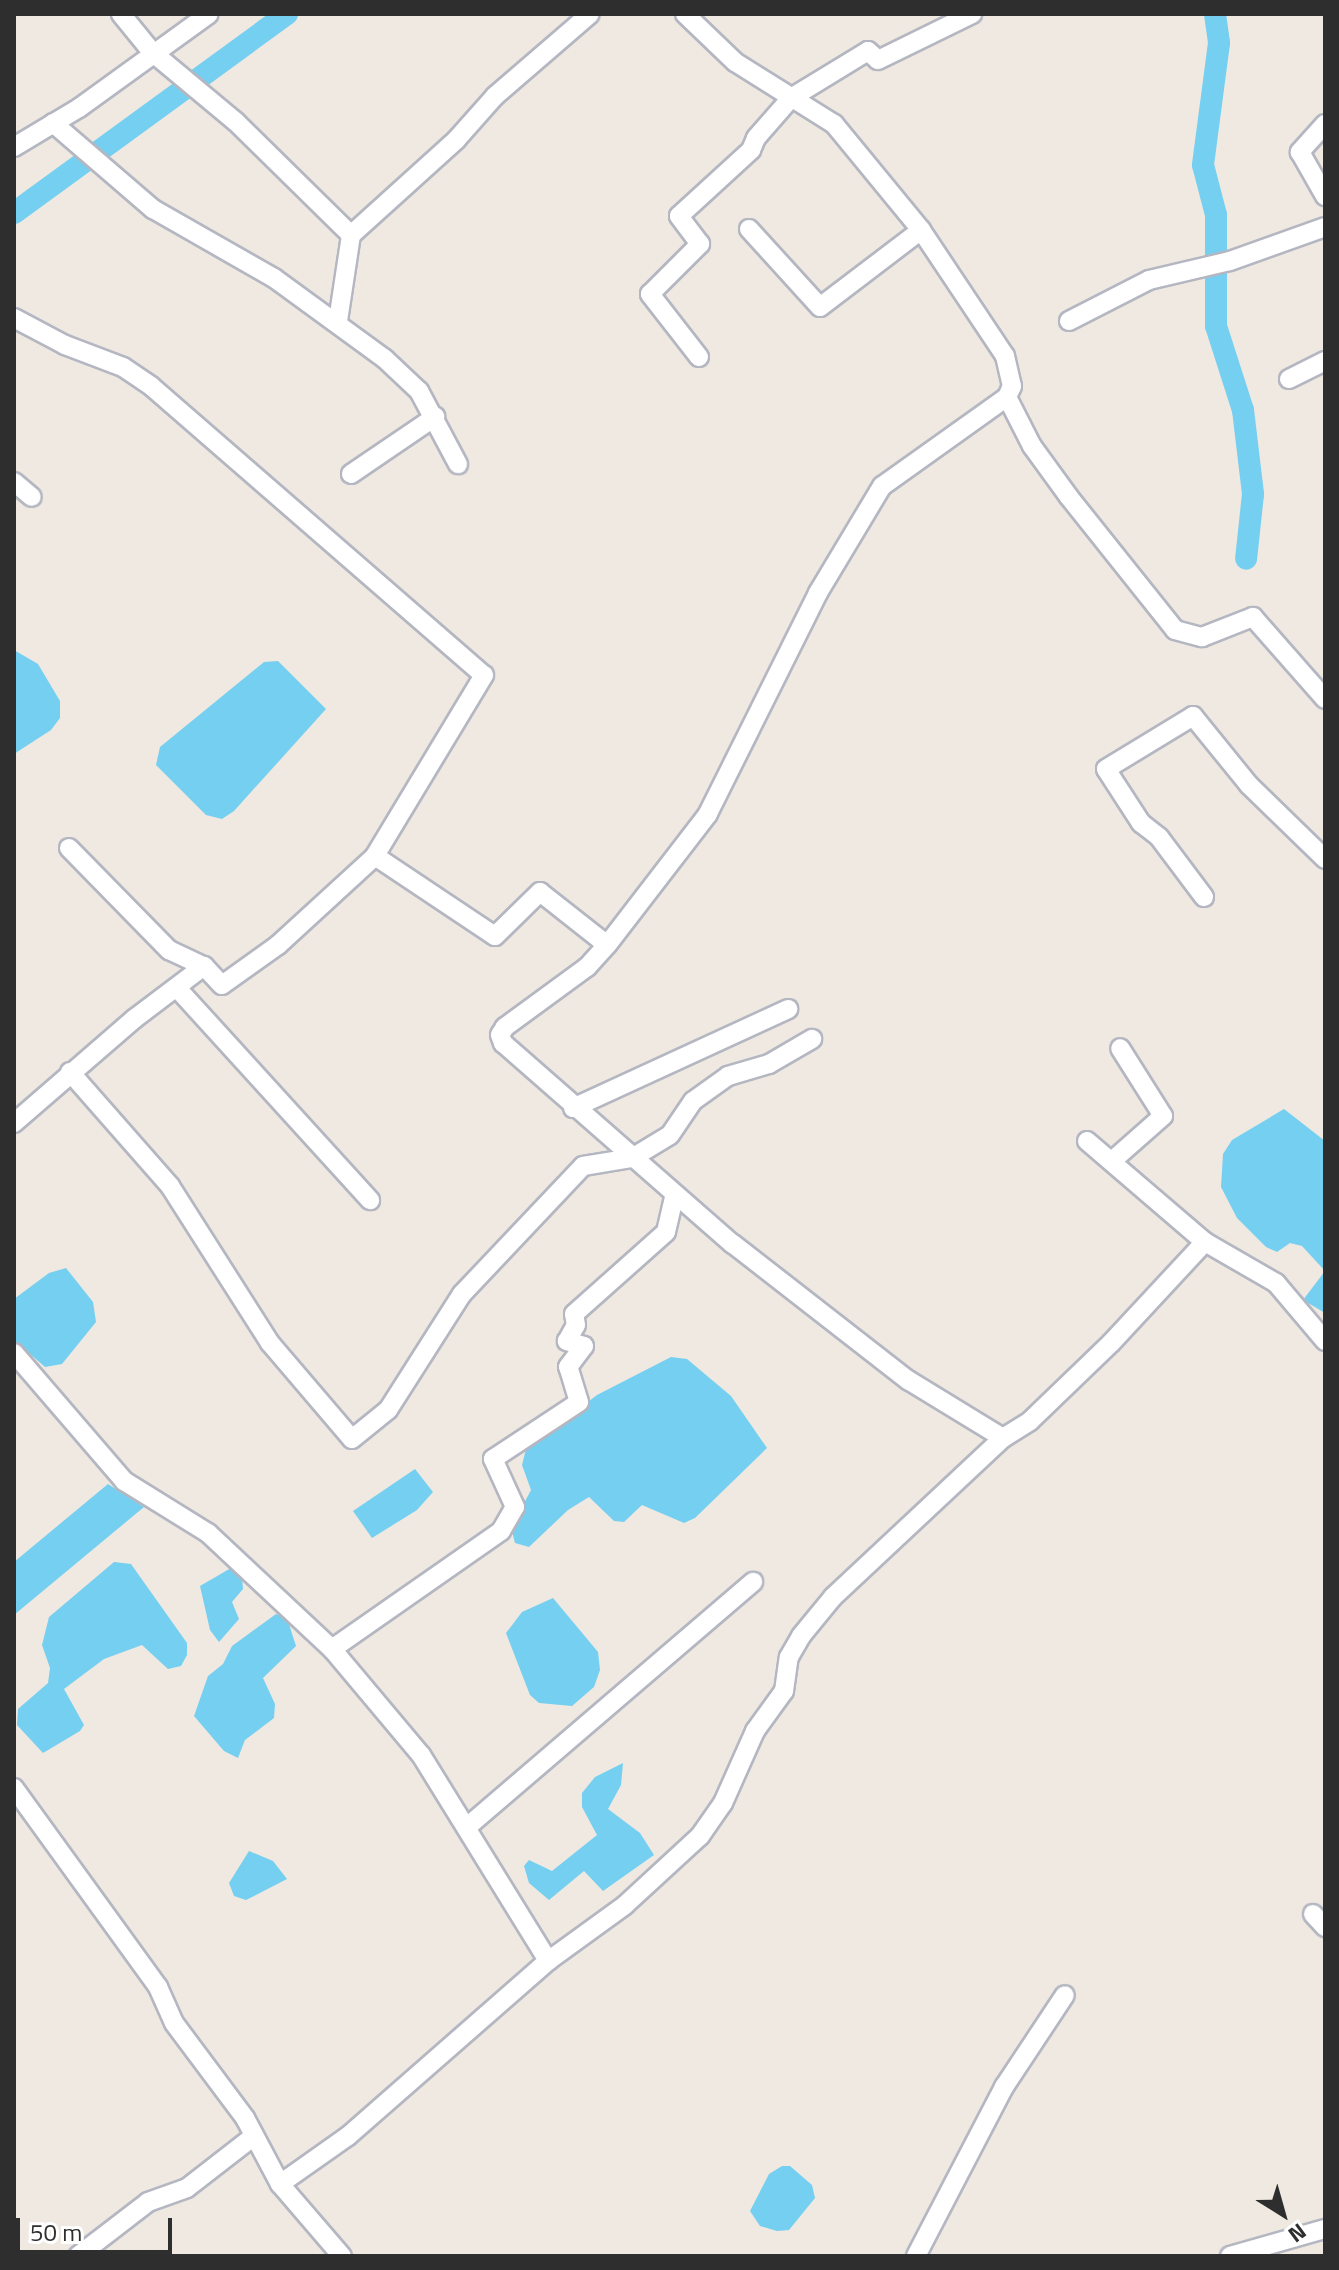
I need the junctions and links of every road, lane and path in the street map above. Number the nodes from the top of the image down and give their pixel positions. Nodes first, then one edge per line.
1 (121, 14) edge
2 (209, 14) edge
3 (590, 14) edge
4 (685, 14) edge
5 (972, 14) edge
6 (159, 58) junction
7 (791, 98) junction
8 (53, 123) junction
9 (1325, 124) edge
10 (14, 147) edge
11 (1325, 196) edge
12 (1325, 227) edge
13 (749, 229) dead end
14 (921, 230) junction
15 (351, 235) junction
16 (14, 318) edge
17 (338, 321) junction
18 (1069, 321) dead end
19 (699, 357) dead end
20 (1325, 361) edge
21 (1289, 379) dead end
22 (1007, 397) junction
23 (435, 417) junction
24 (458, 464) dead end
25 (351, 474) dead end
26 (14, 482) edge
27 (32, 497) dead end
28 (1325, 699) edge
29 (69, 848) dead end
30 (375, 856) junction
31 (1325, 859) edge
32 (1204, 897) dead end
33 (607, 945) junction
34 (204, 966) junction
35 (177, 988) junction
36 (788, 1009) dead end
37 (812, 1039) dead end
38 (1120, 1048) dead end
39 (70, 1072) junction
40 (573, 1108) junction
41 (14, 1123) edge
42 (1087, 1141) dead end
43 (632, 1158) junction
44 (1112, 1161) junction
45 (675, 1194) junction
46 (370, 1200) dead end
47 (1205, 1242) junction
48 (1325, 1341) edge
49 (14, 1353) edge
50 (1003, 1438) junction
51 (753, 1582) dead end
52 (332, 1649) junction
53 (14, 1788) edge
54 (467, 1827) junction
55 (548, 1961) junction
56 (1065, 1995) dead end
57 (254, 2136) junction
58 (280, 2184) junction
59 (1325, 2229) edge
60 (78, 2256) edge
61 (342, 2256) edge
62 (916, 2256) edge
63 (1230, 2256) edge

1 - 6 street
2 - 6 street
3 - 15 street
4 - 7 street
5 - 7 street
6 - 8 street
6 - 15 street
7 - 14 street
7 - 19 street
8 - 10 street
8 - 17 street
9 - 11 street
12 - 18 street
13 - 14 street
14 - 22 street
15 - 17 street
16 - 30 street
17 - 23 street
20 - 21 street
22 - 28 street
22 - 33 street
23 - 24 street
23 - 25 street
26 - 27 street
29 - 34 street
30 - 33 street
30 - 34 street
31 - 32 street
33 - 40 street
34 - 35 street
35 - 39 street
35 - 46 street
36 - 40 street
37 - 43 street
38 - 44 street
39 - 41 street
39 - 43 street
40 - 43 street
42 - 44 street
43 - 45 street
44 - 47 street
45 - 50 street
45 - 52 street
47 - 48 street
47 - 50 street
49 - 52 street
50 - 55 street
51 - 54 street
52 - 54 street
53 - 57 street
54 - 55 street
55 - 58 street
56 - 62 street
57 - 58 street
57 - 60 street
58 - 61 street
59 - 63 street

